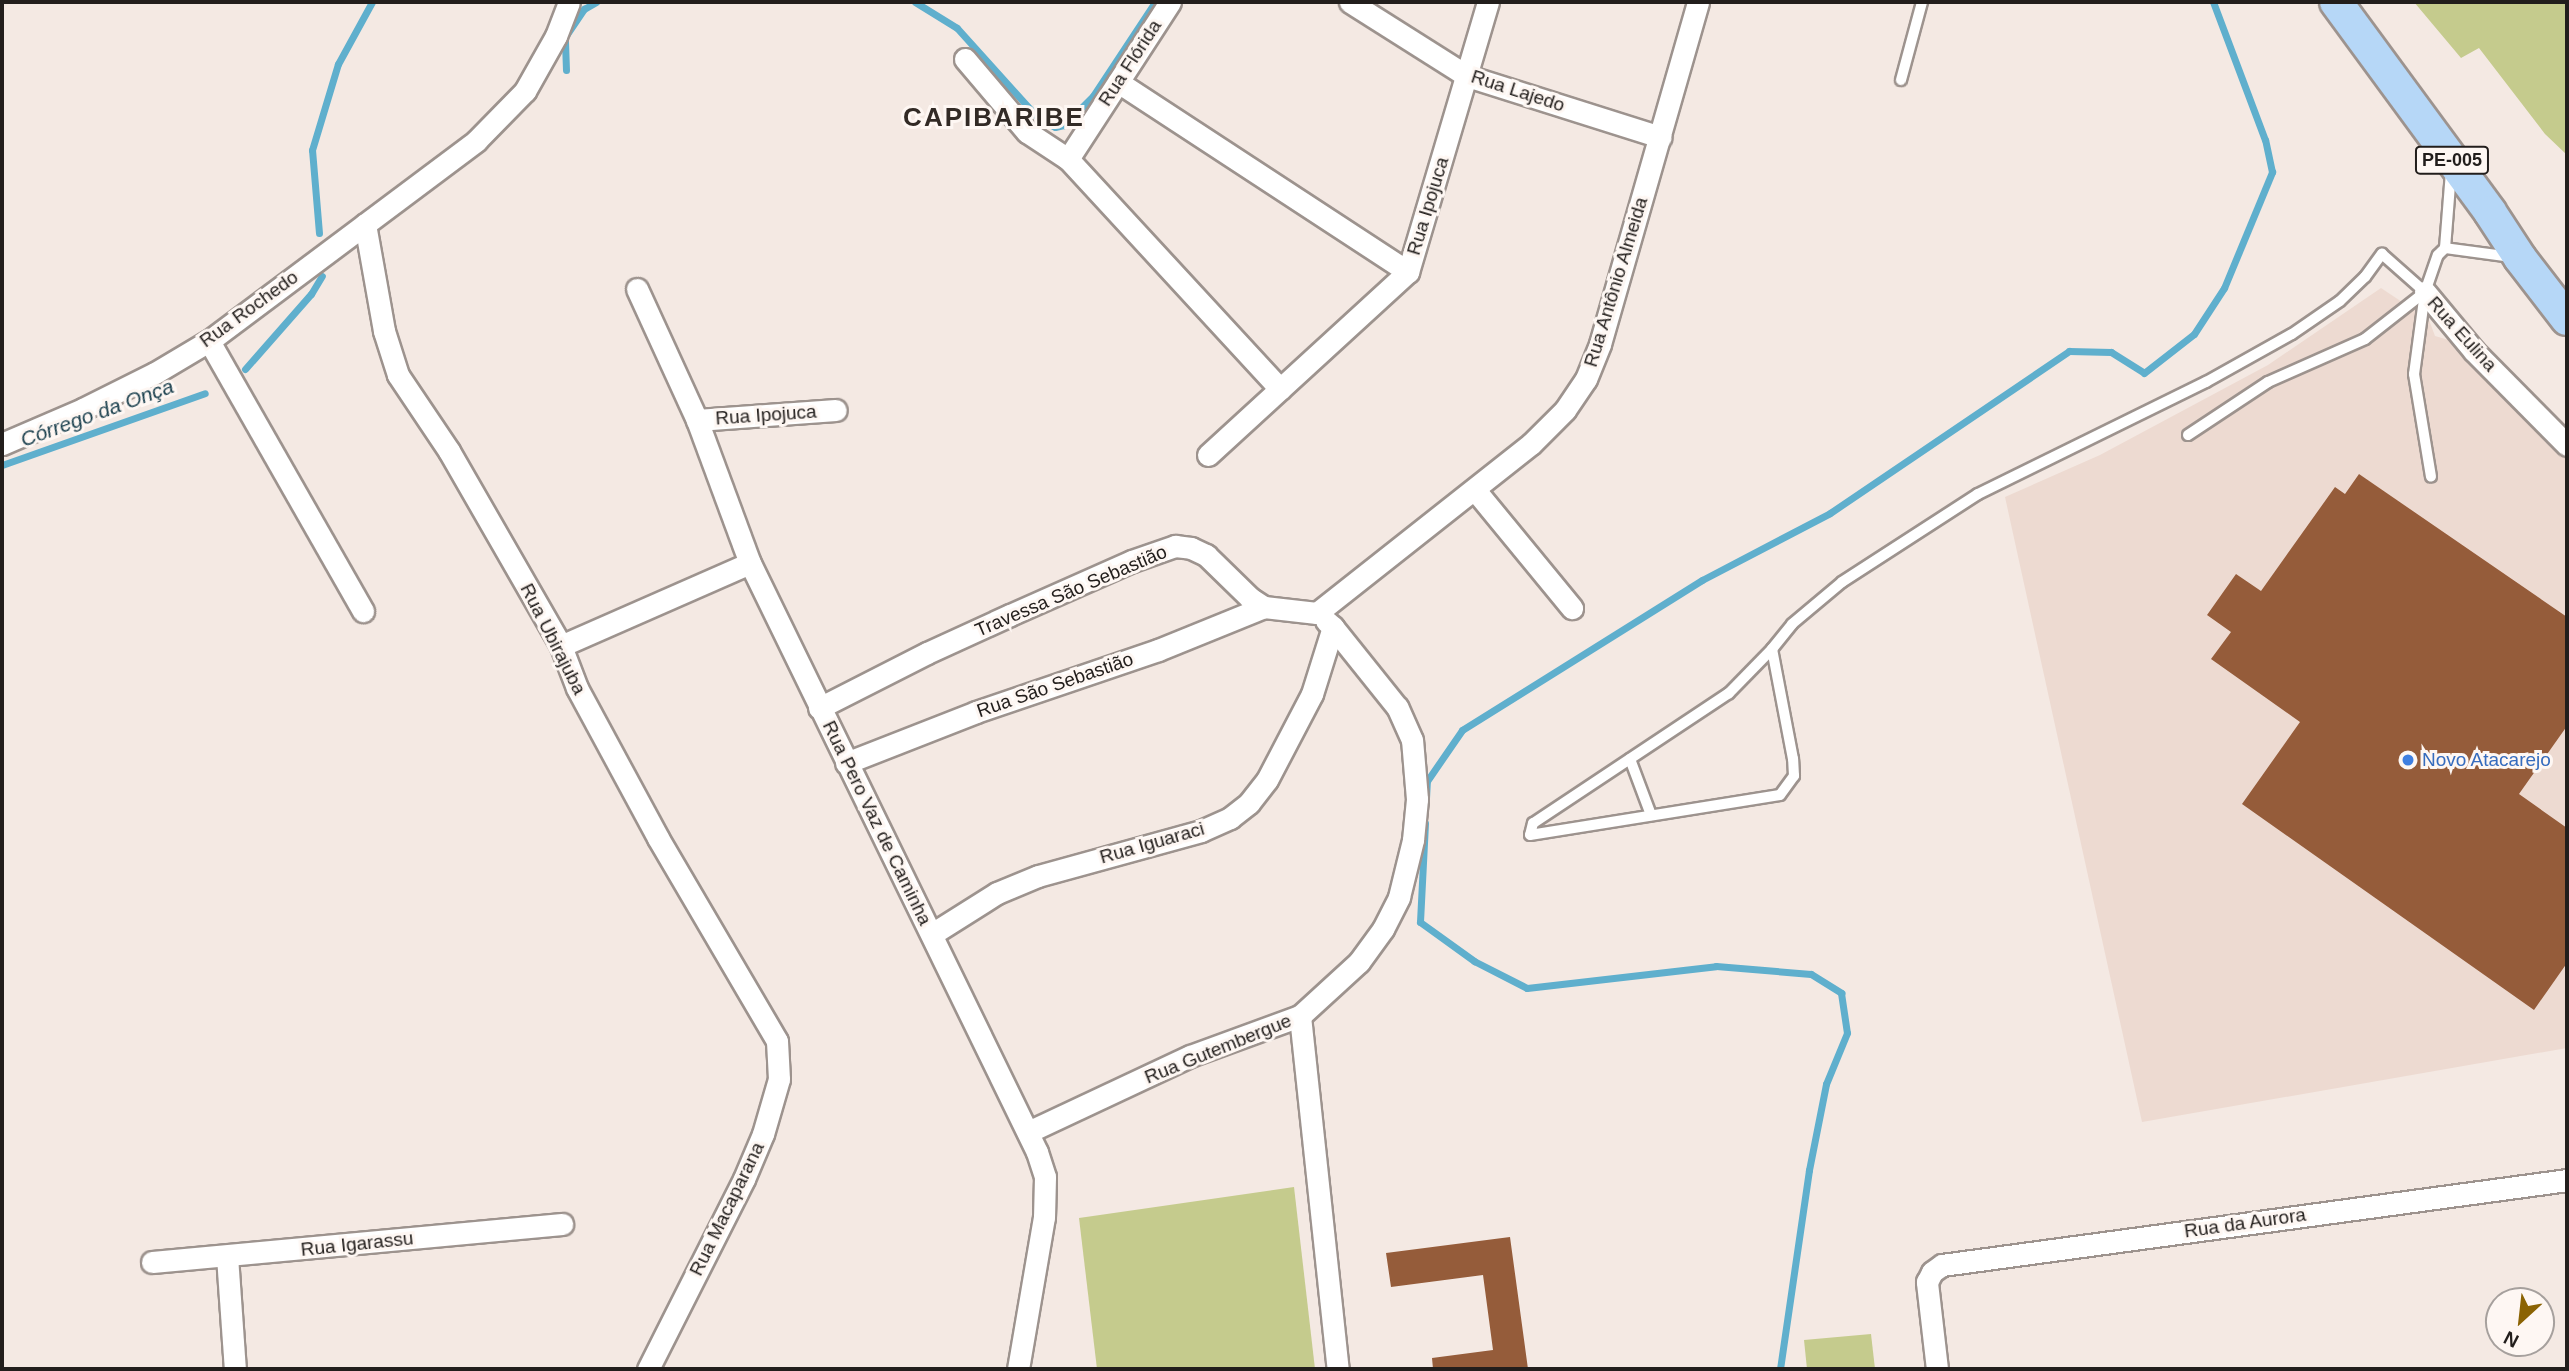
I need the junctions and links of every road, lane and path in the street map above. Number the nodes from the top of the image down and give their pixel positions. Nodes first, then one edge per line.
1 (569, 2) edge
2 (1170, 2) edge
3 (1350, 2) edge
4 (1488, 2) edge
5 (1698, 2) edge
6 (1922, 2) edge
7 (2336, 2) edge
8 (965, 59) dead end
9 (1467, 76) junction
10 (1901, 80) dead end
11 (1118, 82) junction
12 (1661, 137) junction
13 (1068, 159) junction
14 (2452, 159) junction
15 (365, 224) junction
16 (2445, 248) junction
17 (2520, 258) junction
18 (1408, 272) junction
19 (637, 289) dead end
20 (2425, 292) junction
21 (2567, 319) edge
22 (209, 341) junction
23 (1280, 389) junction
24 (836, 410) dead end
25 (697, 420) junction
26 (2188, 435) dead end
27 (2, 444) edge
28 (2567, 446) edge
29 (1208, 456) dead end
30 (2431, 477) dead end
31 (1475, 490) junction
32 (750, 563) junction
33 (1264, 607) junction
34 (1572, 608) dead end
35 (363, 611) dead end
36 (1325, 620) junction
37 (561, 646) junction
38 (1772, 649) junction
39 (820, 708) junction
40 (1630, 759) junction
41 (846, 764) junction
42 (1651, 816) junction
43 (932, 934) junction
44 (1300, 1016) junction
45 (777, 1041) joint
46 (1028, 1132) junction
47 (2567, 1180) edge
48 (562, 1224) dead end
49 (227, 1256) junction
50 (152, 1262) dead end
51 (235, 1369) edge
52 (648, 1369) edge
53 (1018, 1369) edge
54 (1338, 1369) edge
55 (1937, 1369) edge

1 - 15 street, Rua Rochedo
2 - 11 street, Rua Flórida
3 - 9 street, Rua Lajedo
4 - 9 street, Rua Ipojuca
5 - 12 street, Rua Antônio Almeida
6 - 10 lane
7 - 14 main road, PE-005
8 - 13 street
9 - 12 street, Rua Lajedo
9 - 18 street, Rua Ipojuca
11 - 13 street, Rua Flórida
11 - 18 street
12 - 31 street, Rua Antônio Almeida
13 - 23 street
14 - 16 lane, Rua Eulina
14 - 17 main road, PE-005
15 - 22 street, Rua Rochedo
15 - 37 street, Rua Ubirajuba
16 - 17 lane
16 - 20 lane, Rua Eulina
17 - 21 main road, PE-005
18 - 23 street, Rua Ipojuca
19 - 25 street, Rua Pero Vaz de Caminha
20 - 26 lane
20 - 28 street, Rua Eulina
20 - 30 lane
20 - 38 lane
22 - 27 street, Rua Rochedo
22 - 35 street
23 - 29 street, Rua Ipojuca
24 - 25 street, Rua Ipojuca
25 - 32 street, Rua Pero Vaz de Caminha
31 - 34 street
31 - 36 street, Rua Antônio Almeida
32 - 37 street
32 - 39 street, Rua Pero Vaz de Caminha
33 - 36 street
33 - 39 street, Travessa São Sebastião
33 - 41 street, Rua São Sebastião
36 - 43 street, Rua Iguaraci
36 - 44 street, Rua Gutembergue
37 - 45 street, Rua Ubirajuba
38 - 40 lane
38 - 42 lane
39 - 41 street, Rua Pero Vaz de Caminha
40 - 42 lane
40 - 42 lane
41 - 43 street, Rua Pero Vaz de Caminha
43 - 46 street, Rua Pero Vaz de Caminha
44 - 46 street, Rua Gutembergue
44 - 54 street
45 - 52 street, Rua Macaparana
46 - 53 street, Rua Pero Vaz de Caminha
47 - 55 street, Rua da Aurora
48 - 49 street, Rua Igarassu
49 - 50 street, Rua Igarassu
49 - 51 street

